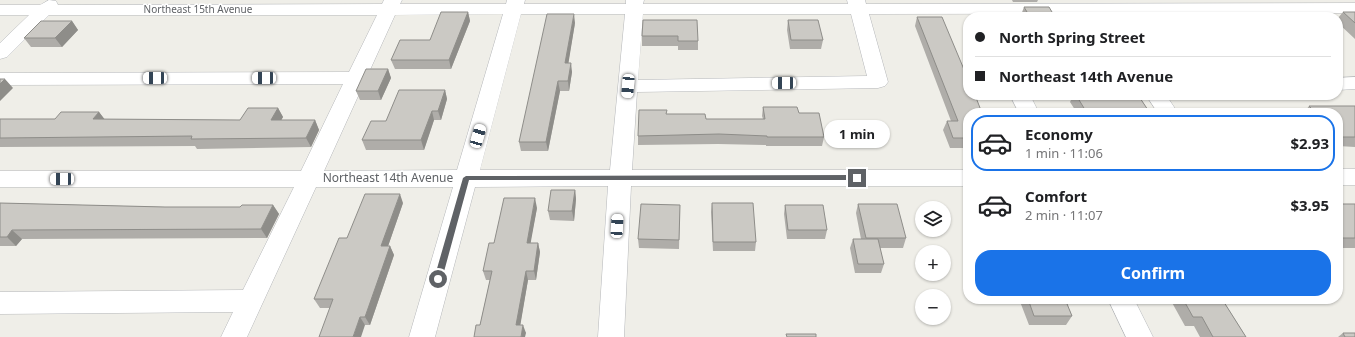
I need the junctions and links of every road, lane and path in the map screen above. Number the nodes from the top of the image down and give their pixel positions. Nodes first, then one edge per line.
1 (391, 4) edge
2 (515, 4) edge
3 (634, 4) edge
4 (857, 4) edge
5 (50, 5) edge
6 (1355, 8) edge
7 (978, 9) edge
8 (0, 10) edge
9 (1070, 12) edge
10 (1151, 12) edge
11 (0, 53) edge
12 (357, 78) junction
13 (0, 79) edge
14 (1355, 83) edge
15 (1343, 84) edge
16 (628, 86) junction
17 (466, 178) junction
18 (620, 178) junction
19 (963, 178) edge
20 (1343, 178) edge
21 (1355, 178) edge
22 (0, 179) edge
23 (309, 179) junction
24 (252, 301) junction
25 (0, 303) edge
26 (1124, 304) edge
27 (234, 337) edge
28 (422, 337) edge
29 (611, 337) edge
30 (1140, 337) edge

1 - 2 street, Northeast 15th Avenue
1 - 5 street, Northeast 15th Avenue
1 - 12 street
2 - 3 street, Northeast 15th Avenue
2 - 17 street
3 - 4 street, Northeast 15th Avenue
3 - 16 street
4 - 7 street, Northeast 15th Avenue
4 - 16 street
5 - 8 street, Northeast 15th Avenue
5 - 11 street
6 - 10 street, Northeast 15th Avenue
7 - 9 street, Northeast 15th Avenue
12 - 13 street
12 - 23 street
14 - 15 street
16 - 18 street
17 - 18 street, Northeast 14th Avenue
17 - 23 street, Northeast 14th Avenue
17 - 28 street
18 - 19 street, Northeast 14th Avenue
18 - 29 street
20 - 21 street
22 - 23 street, Northeast 14th Avenue
23 - 24 street
24 - 25 street
24 - 27 street
26 - 30 street

